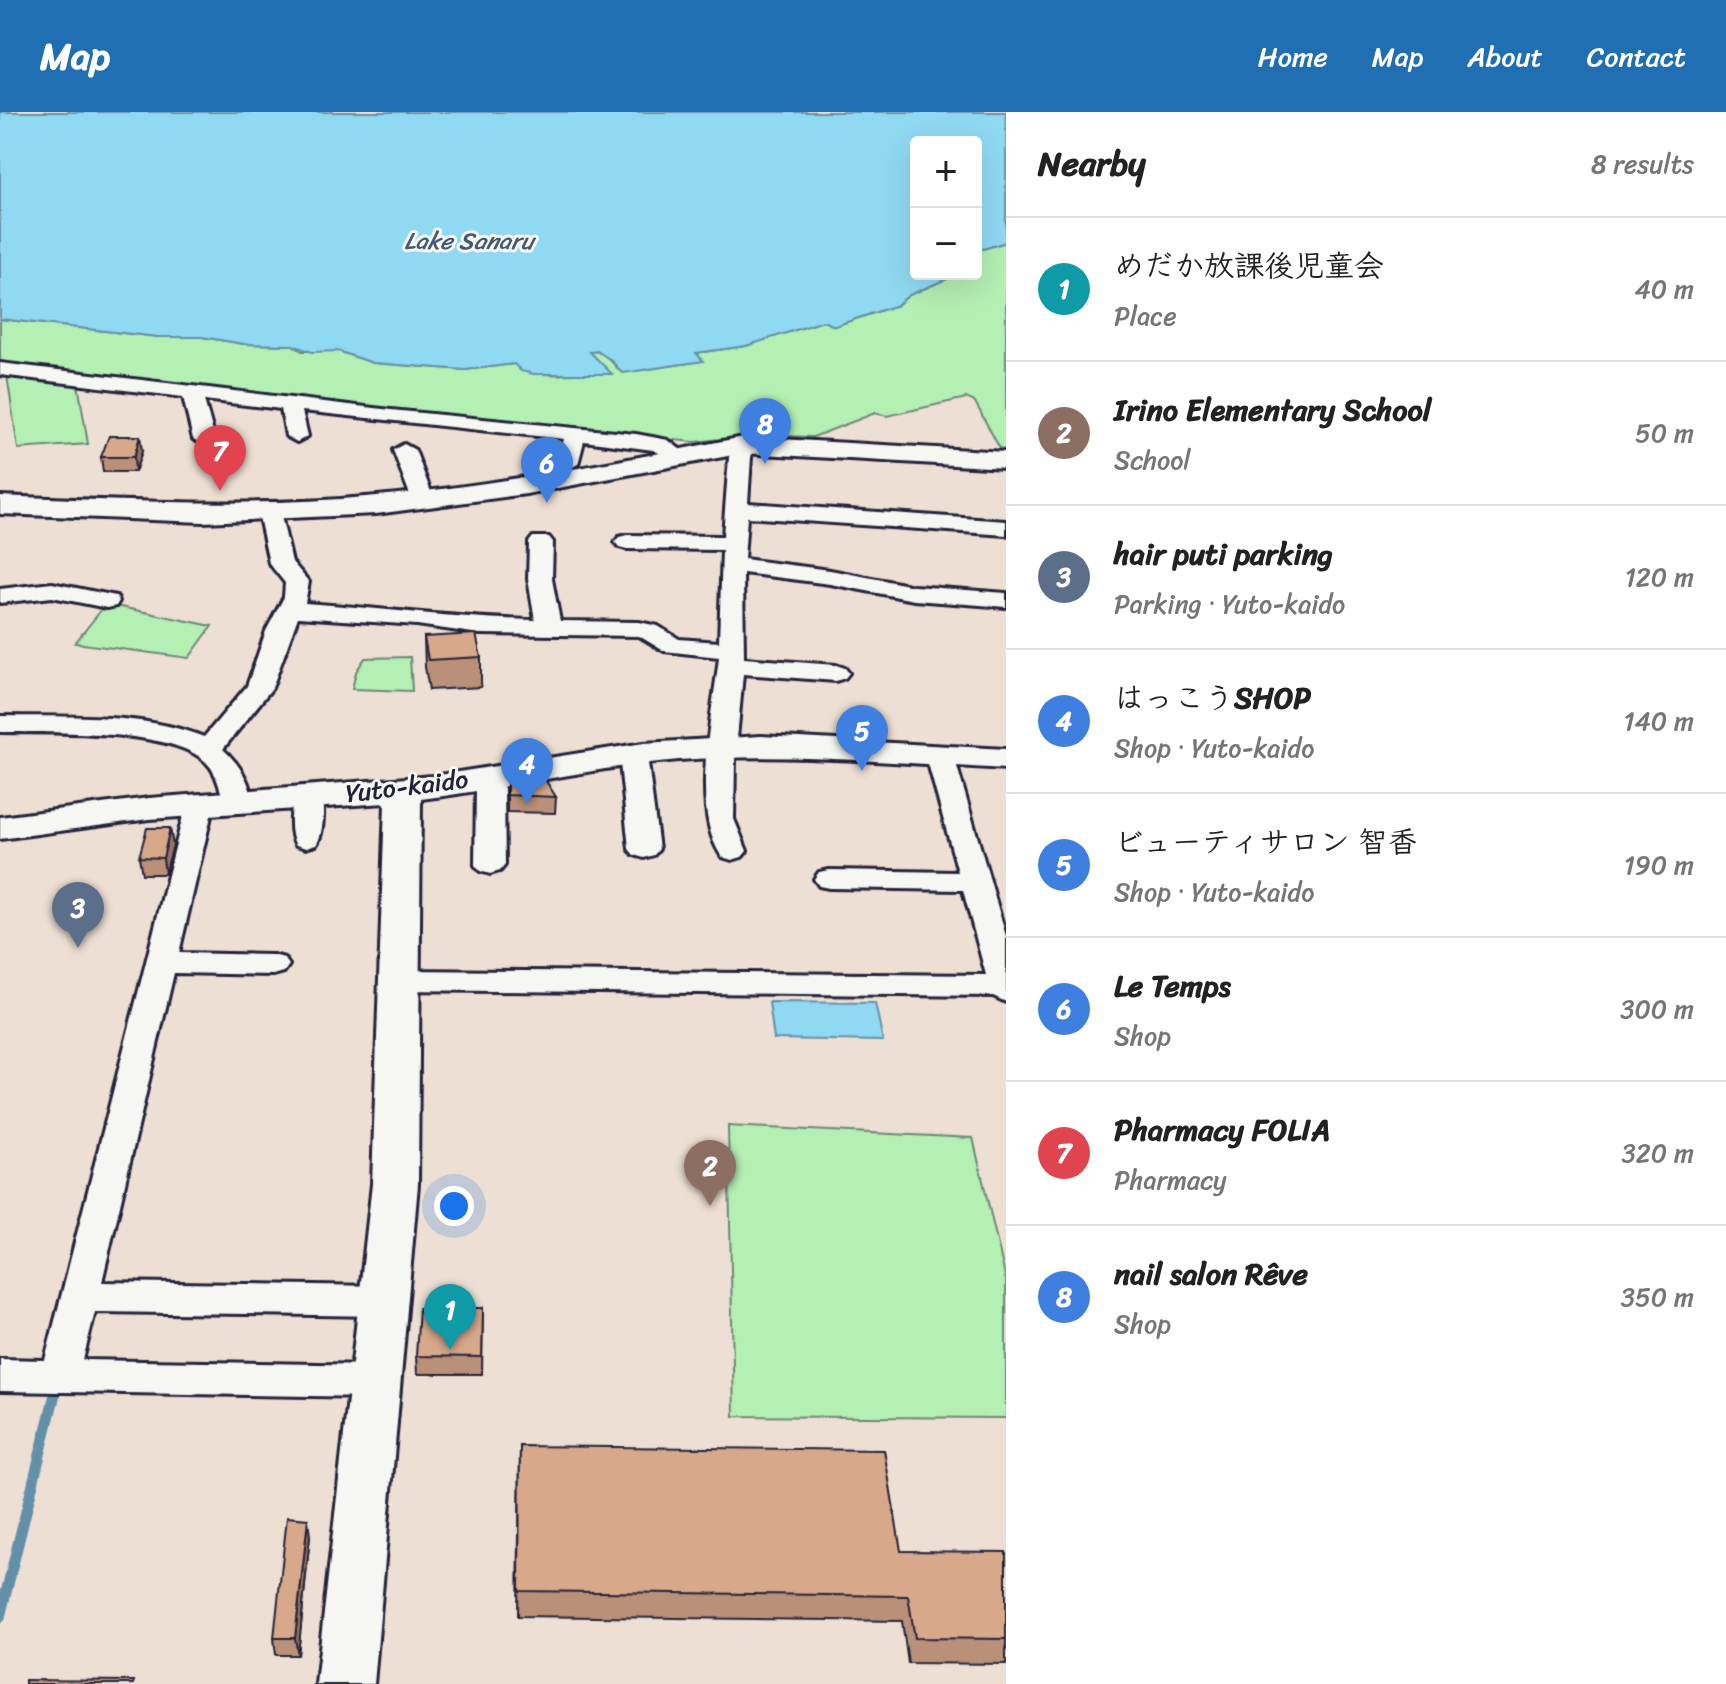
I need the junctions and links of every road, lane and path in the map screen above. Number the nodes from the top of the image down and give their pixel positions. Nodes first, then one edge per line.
1 (0, 369) edge
2 (196, 392) junction
3 (294, 404) junction
4 (576, 434) junction
5 (297, 436) dead end
6 (204, 439) dead end
7 (744, 445) junction
8 (404, 450) dead end
9 (678, 456) junction
10 (1006, 460) edge
11 (567, 464) dead end
12 (423, 500) junction
13 (0, 505) edge
14 (736, 509) junction
15 (269, 512) junction
16 (1006, 528) edge
17 (541, 542) dead end
18 (627, 542) dead end
19 (732, 554) junction
20 (0, 596) edge
21 (1006, 600) edge
22 (107, 601) dead end
23 (291, 609) junction
24 (549, 628) junction
25 (732, 658) junction
26 (836, 673) dead end
27 (0, 724) edge
28 (723, 747) junction
29 (208, 750) junction
30 (630, 754) junction
31 (940, 756) junction
32 (1006, 759) edge
33 (485, 777) junction
34 (403, 790) junction
35 (308, 796) junction
36 (238, 800) junction
37 (197, 803) junction
38 (0, 828) edge
39 (306, 839) dead end
40 (644, 849) dead end
41 (732, 851) dead end
42 (490, 865) dead end
43 (829, 879) dead end
44 (975, 881) junction
45 (161, 963) junction
46 (273, 965) dead end
47 (400, 980) junction
48 (1005, 989) edge
49 (79, 1297) junction
50 (383, 1301) junction
51 (0, 1375) edge
52 (60, 1376) junction
53 (375, 1381) junction
54 (345, 1684) edge

1 - 2 street
2 - 3 street
2 - 6 street
3 - 4 street
3 - 5 street
4 - 9 street
4 - 11 street
7 - 9 street
7 - 10 street
7 - 14 street
8 - 12 street
9 - 12 street
12 - 15 street
13 - 15 street
14 - 16 street
14 - 19 street
15 - 23 street
17 - 24 street
18 - 19 street
19 - 21 street
19 - 25 street
20 - 22 street
23 - 24 street
23 - 29 street
24 - 25 street
25 - 26 street
25 - 28 street
27 - 29 street
28 - 30 street, Yuto-kaido
28 - 31 street, Yuto-kaido
28 - 41 street
29 - 36 street
30 - 33 street, Yuto-kaido
30 - 40 street
31 - 32 street, Yuto-kaido
31 - 44 street
33 - 34 street, Yuto-kaido
33 - 42 street
34 - 35 street, Yuto-kaido
34 - 47 street
35 - 36 street, Yuto-kaido
35 - 39 street
36 - 37 street, Yuto-kaido
37 - 38 street, Yuto-kaido
37 - 45 street
43 - 44 street
44 - 48 street
45 - 46 street
45 - 49 street
47 - 48 street
47 - 50 street
49 - 50 street
49 - 52 street
50 - 53 street
51 - 52 street
52 - 53 street
53 - 54 street

